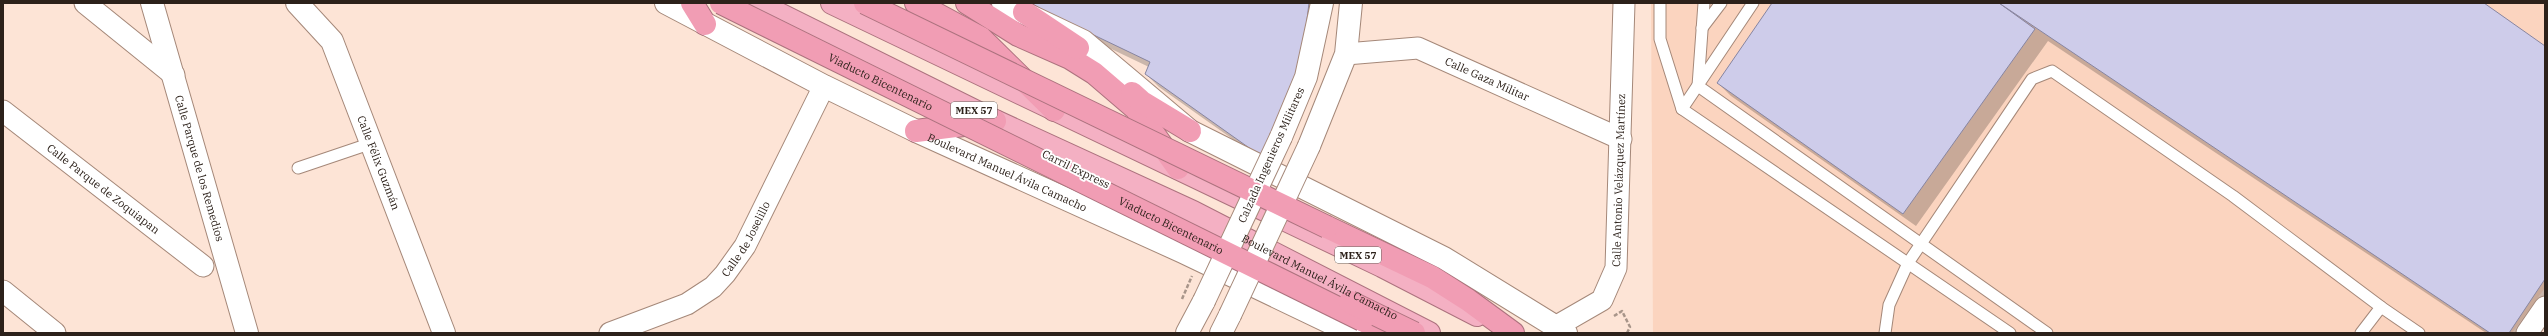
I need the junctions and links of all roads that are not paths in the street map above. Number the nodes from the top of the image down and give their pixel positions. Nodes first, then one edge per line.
1 (85, 3) edge
2 (152, 3) edge
3 (296, 3) edge
4 (666, 3) edge
5 (692, 3) edge
6 (721, 3) edge
7 (738, 3) edge
8 (756, 3) edge
9 (832, 3) edge
10 (865, 3) edge
11 (916, 3) edge
12 (950, 3) edge
13 (967, 3) edge
14 (1003, 3) edge
15 (1322, 3) edge
16 (1351, 3) edge
17 (1624, 3) edge
18 (1660, 3) edge
19 (1704, 3) edge
20 (1721, 3) edge
21 (1753, 3) edge
22 (985, 10) edge
23 (1024, 12) junction
24 (705, 24) junction
25 (1702, 28) junction
26 (1078, 48) junction
27 (1346, 54) junction
28 (174, 75) junction
29 (824, 86) junction
30 (1698, 86) junction
31 (1682, 109) junction
32 (1054, 110) junction
33 (3, 111) edge
34 (995, 121) junction
35 (916, 131) junction
36 (1190, 131) junction
37 (1621, 139) junction
38 (372, 143) junction
39 (298, 168) dead end
40 (1178, 168) junction
41 (1921, 243) junction
42 (1908, 263) junction
43 (203, 266) dead end
44 (3, 291) edge
45 (2381, 307) junction
46 (2545, 307) edge
47 (1226, 324) edge
48 (1351, 329) edge
49 (1560, 330) edge
50 (55, 333) edge
51 (247, 333) edge
52 (444, 333) edge
53 (610, 333) edge
54 (1188, 333) edge
55 (1388, 333) edge
56 (1414, 333) edge
57 (1429, 333) edge
58 (1508, 333) edge
59 (1513, 333) edge
60 (1885, 333) edge
61 (2010, 333) edge
62 (2047, 333) edge
63 (2361, 333) edge
64 (2419, 333) edge
65 (2527, 333) edge

1 - 28 street
2 - 28 main road, Calle Parque de los Remedios
3 - 38 main road, Calle Félix Guzmán
4 - 24 main road, Boulevard Manuel Ávila Camacho
5 - 24 highway
6 - 48 highway, Viaducto Bicentenario, bridge
7 - 56 highway, Carril Express, bridge
8 - 34 highway, Boulevard Manuel Ávila Camacho / MEX 57
9 - 32 highway, MEX 57
10 - 59 highway, bridge
11 - 32 highway
12 - 22 highway
13 - 22 highway
14 - 23 main road
15 - 54 main road, Calzada Ingenieros Militares, bridge
16 - 27 main road
17 - 37 street, Calle Antonio Velázquez Martínez
18 - 31 lane
19 - 25 lane
20 - 25 lane
21 - 30 lane
22 - 26 highway
22 - 40 highway
23 - 26 highway
23 - 36 main road
24 - 29 main road, Boulevard Manuel Ávila Camacho
25 - 30 lane
26 - 36 highway
27 - 37 street, Calle Gaza Militar
27 - 47 main road, bridge
28 - 51 main road, Calle Parque de los Remedios
29 - 35 main road, Boulevard Manuel Ávila Camacho
29 - 53 street, Calle de Joselillo
30 - 31 lane
30 - 41 lane
31 - 42 lane
32 - 40 highway, MEX 57
33 - 43 street, Calle Parque de Zoquiapan
34 - 35 highway
34 - 57 highway, Boulevard Manuel Ávila Camacho / MEX 57
35 - 48 main road, Boulevard Manuel Ávila Camacho
36 - 49 main road
37 - 49 street, Calle Antonio Velázquez Martínez
38 - 39 lane
38 - 52 main road, Calle Félix Guzmán
40 - 58 highway, MEX 57
41 - 42 lane
41 - 45 lane
41 - 62 lane
42 - 60 lane
42 - 61 lane
44 - 50 street
45 - 63 lane
45 - 64 lane
46 - 65 street
48 - 55 highway, Viaducto Bicentenario

